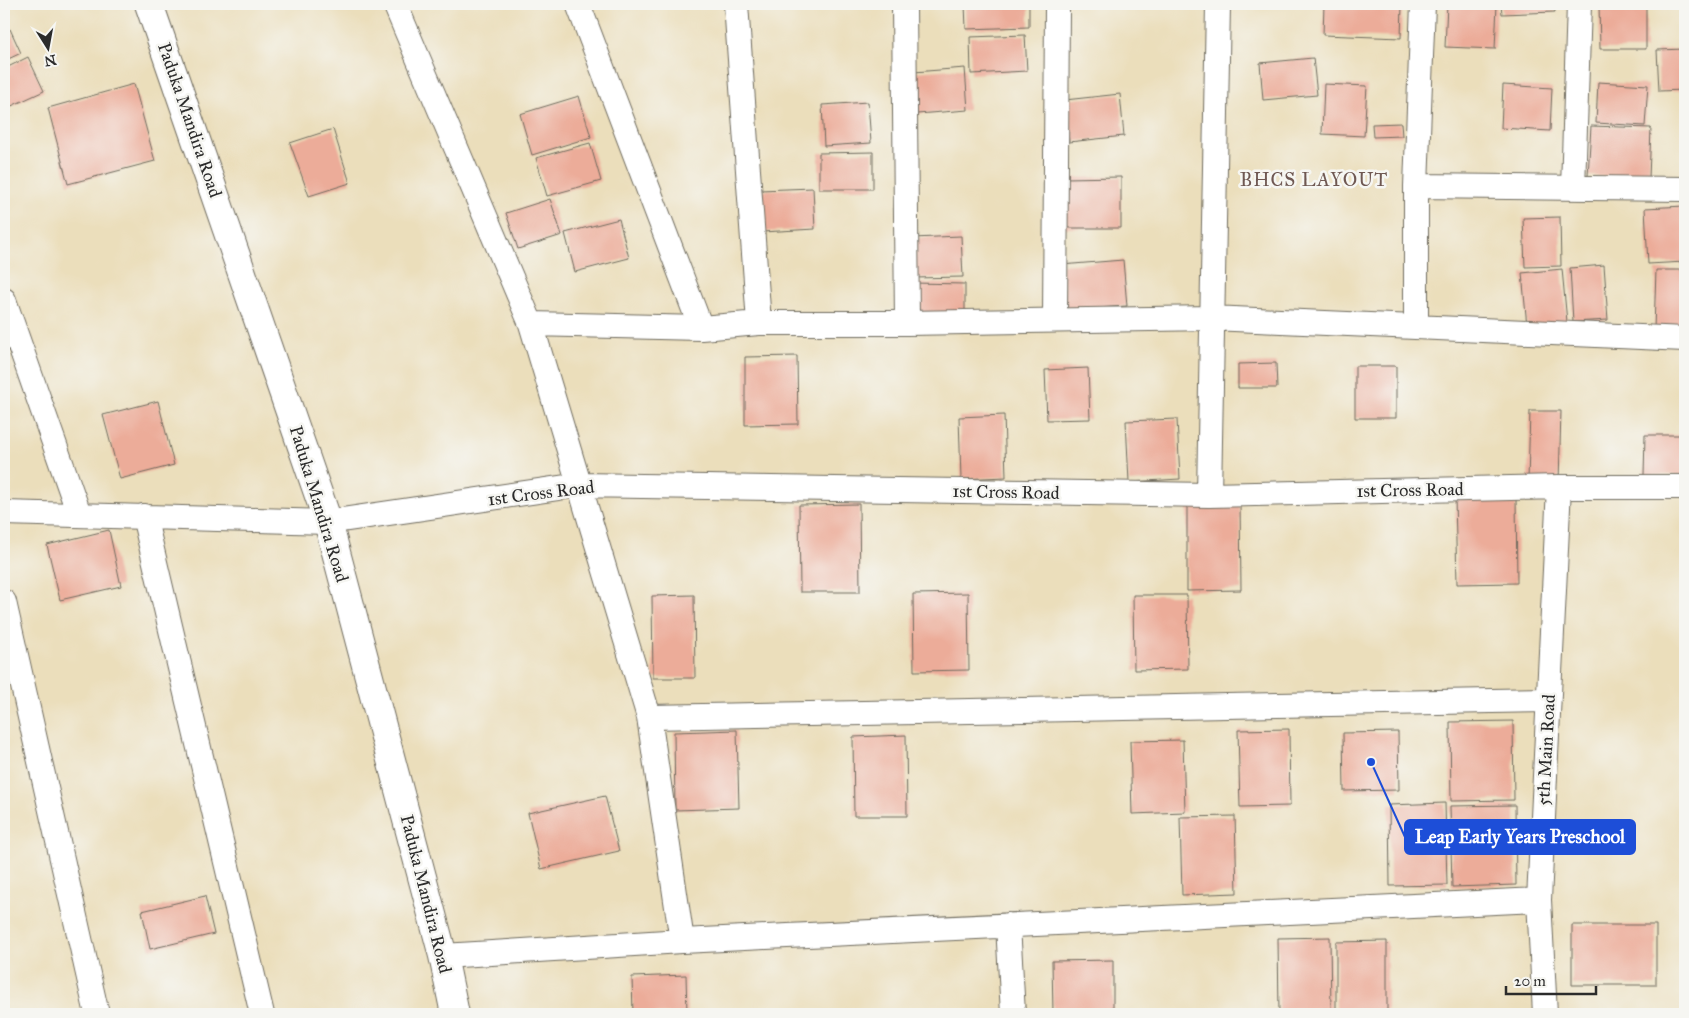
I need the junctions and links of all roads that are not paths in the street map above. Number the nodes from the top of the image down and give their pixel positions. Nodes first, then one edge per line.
1 (149, 4) edge
2 (395, 4) edge
3 (578, 4) edge
4 (736, 4) edge
5 (904, 4) edge
6 (1056, 4) edge
7 (1218, 4) edge
8 (1423, 4) edge
9 (1579, 4) edge
10 (1416, 186) junction
11 (1574, 188) junction
12 (1685, 189) edge
13 (4, 300) edge
14 (1212, 318) junction
15 (1055, 320) junction
16 (759, 323) junction
17 (907, 323) junction
18 (531, 324) junction
19 (700, 328) junction
20 (1416, 328) junction
21 (10, 336) edge
22 (1685, 339) edge
23 (579, 485) junction
24 (1559, 487) junction
25 (1685, 487) edge
26 (1208, 496) junction
27 (4, 513) edge
28 (79, 514) junction
29 (144, 516) junction
30 (328, 522) junction
31 (4, 602) edge
32 (1548, 700) junction
33 (649, 717) junction
34 (1539, 900) junction
35 (1008, 925) junction
36 (682, 941) junction
37 (443, 956) junction
38 (97, 1014) edge
39 (262, 1014) edge
40 (456, 1014) edge
41 (1013, 1014) edge
42 (1545, 1014) edge

1 - 30 street, Paduka Mandira Road
2 - 18 street
3 - 19 street
4 - 16 street
5 - 17 street
6 - 15 street
7 - 14 street
8 - 10 street
9 - 11 street
10 - 11 street
10 - 20 street
11 - 12 street
13 - 21 street
14 - 15 street
14 - 20 street
14 - 26 street
15 - 17 street
16 - 17 street
16 - 19 street
18 - 19 street
18 - 23 street
20 - 22 street
21 - 28 street
23 - 26 street, 1st Cross Road
23 - 30 street, 1st Cross Road
23 - 33 street
24 - 25 street, 1st Cross Road
24 - 26 street, 1st Cross Road
24 - 32 street, 5th Main Road
27 - 28 street, 1st Cross Road
28 - 29 street, 1st Cross Road
29 - 30 street, 1st Cross Road
29 - 39 street
30 - 37 street, Paduka Mandira Road
31 - 38 street
32 - 33 street
32 - 34 street, 5th Main Road
33 - 36 street
34 - 35 street
34 - 42 street, 5th Main Road
35 - 36 street
35 - 41 street
36 - 37 street
37 - 40 street, Paduka Mandira Road

